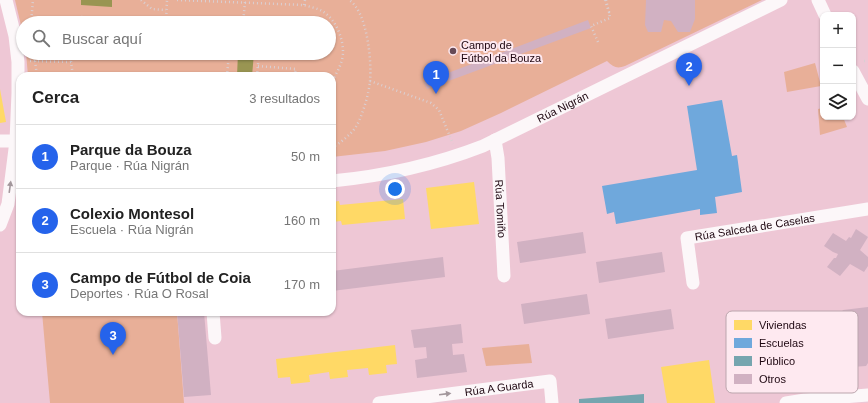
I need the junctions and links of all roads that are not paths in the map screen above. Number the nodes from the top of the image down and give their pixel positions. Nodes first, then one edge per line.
1 (6, 0) edge
2 (781, 0) edge
3 (818, 0) edge
4 (824, 12) edge
5 (16, 45) edge
6 (18, 60) edge
7 (18, 72) edge
8 (856, 75) edge
9 (864, 86) edge
10 (868, 99) edge
11 (495, 140) junction
12 (0, 141) edge
13 (16, 141) joint
14 (336, 180) edge
15 (14, 204) edge
16 (868, 209) edge
17 (0, 225) edge
18 (504, 276) dead end
19 (693, 283) dead end
20 (213, 316) edge
21 (215, 338) dead end
22 (868, 395) edge
23 (379, 403) edge
24 (552, 403) edge
25 (786, 403) edge

1 - 5 street
2 - 11 street, Rúa Nigrán
3 - 4 street
6 - 7 street
8 - 9 street
9 - 10 street
11 - 14 street, Rúa Nigrán
11 - 18 street, Rúa Tomiño
12 - 13 street
15 -> 13 street
15 - 17 street
16 - 19 street, Rúa Salceda de Caselas
20 - 21 street
22 - 25 street
23 -> 24 street, Rúa A Guarda

